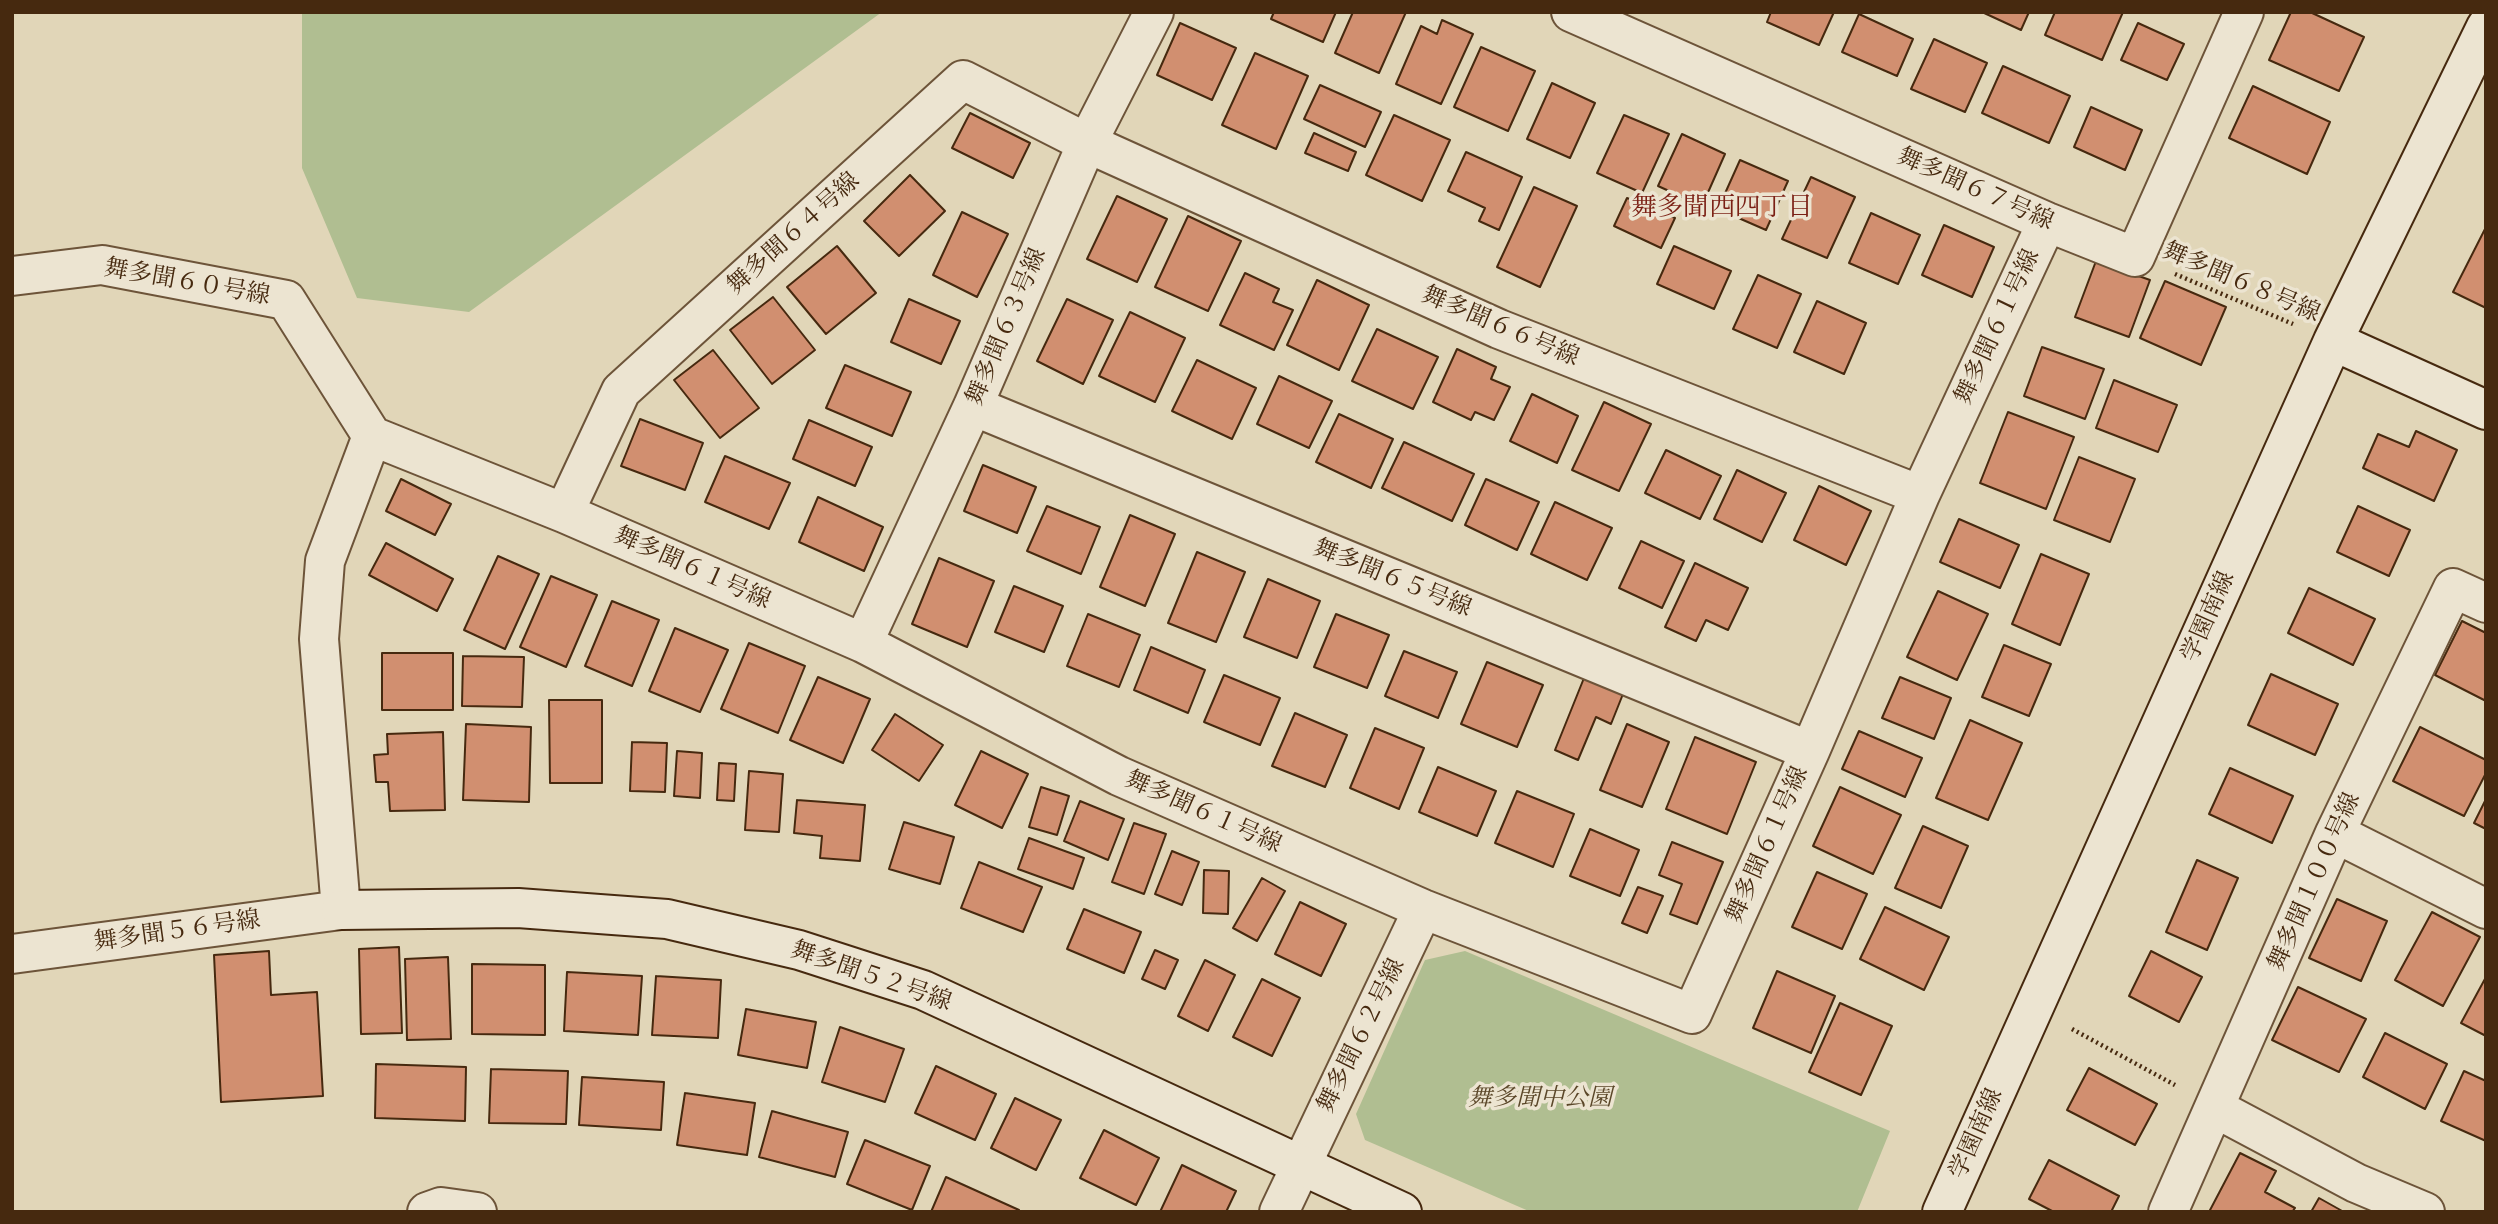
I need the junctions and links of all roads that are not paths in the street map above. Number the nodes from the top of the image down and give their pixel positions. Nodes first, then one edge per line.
1 (1154, 12) edge
2 (1571, 12) edge
3 (2235, 15) edge
4 (2486, 27) edge
5 (1087, 143) junction
6 (2048, 222) junction
7 (12, 276) edge
8 (2333, 341) junction
9 (973, 407) junction
10 (2486, 410) edge
11 (372, 436) junction
12 (1920, 495) junction
13 (564, 513) junction
14 (2486, 603) edge
15 (863, 643) junction
16 (1810, 751) junction
17 (2335, 833) junction
18 (1423, 909) junction
19 (2486, 909) edge
20 (341, 910) junction
21 (12, 954) edge
22 (2215, 1108) junction
23 (1301, 1164) junction
24 (426, 1212) edge
25 (477, 1212) edge
26 (1279, 1212) edge
27 (1402, 1212) edge
28 (1942, 1212) edge
29 (2168, 1212) edge
30 (2425, 1212) edge

1 - 5 street, 舞多聞６３号線
2 - 6 street, 舞多聞６７号線
3 - 6 street, 舞多聞６７号線
4 - 8 street, 学園南線
5 - 9 street, 舞多聞６３号線
5 - 12 street, 舞多聞６６号線
5 - 13 street, 舞多聞６４号線
6 - 12 street, 舞多聞６１号線
7 - 11 street, 舞多聞６０号線
8 - 10 street
8 - 28 street, 学園南線
9 - 15 street, 舞多聞６３号線
9 - 16 street, 舞多聞６５号線
11 - 13 street, 舞多聞６１号線
11 - 20 street
12 - 16 street, 舞多聞６１号線
13 - 15 street, 舞多聞６１号線
14 - 17 street, 舞多聞１００号線
15 - 18 street, 舞多聞６１号線
16 - 18 street, 舞多聞６１号線
17 - 19 street
17 - 22 street, 舞多聞１００号線
18 - 23 street, 舞多聞６２号線
20 - 21 street, 舞多聞５６号線
20 - 23 street, 舞多聞５２号線
22 - 29 street, 舞多聞１００号線
22 - 30 street
23 - 26 street, 舞多聞６２号線
23 - 27 street, 舞多聞５２号線
24 - 25 street

